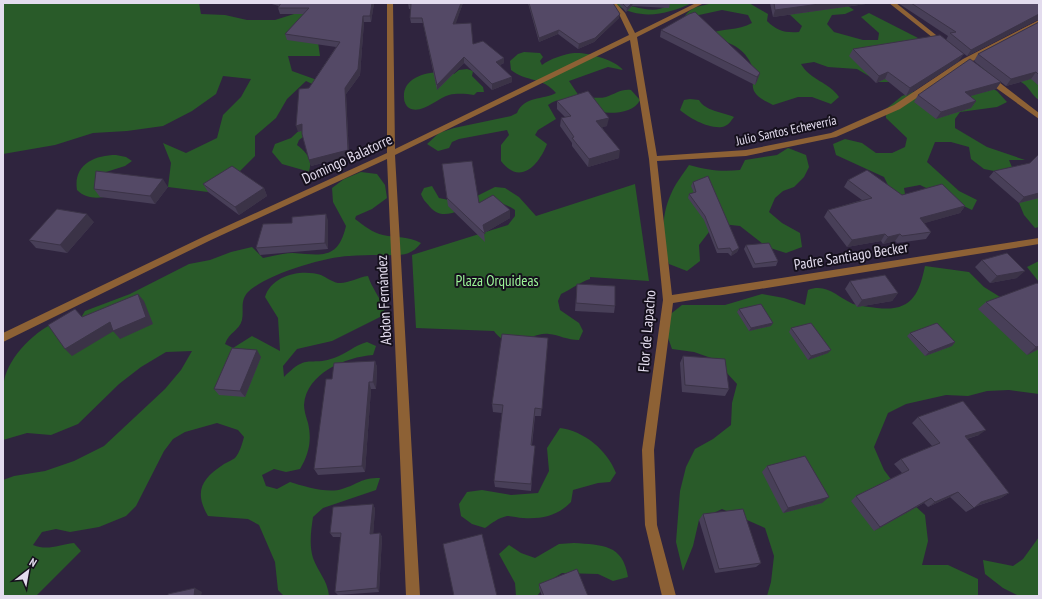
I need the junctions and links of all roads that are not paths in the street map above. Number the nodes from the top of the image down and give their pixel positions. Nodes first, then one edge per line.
1 (390, 3) edge
2 (613, 3) edge
3 (701, 3) edge
4 (892, 3) edge
5 (1039, 22) edge
6 (634, 36) junction
7 (947, 46) edge
8 (984, 75) edge
9 (1039, 117) edge
10 (391, 154) junction
11 (653, 159) junction
12 (1039, 241) edge
13 (668, 300) junction
14 (3, 338) edge
15 (413, 596) edge
16 (669, 596) edge

1 - 10 street, Abdon Fernández
2 - 6 street, Flor de Lapacho
3 - 6 street, Domingo Balatorre
4 - 7 street
5 - 11 street, Julio Santos Echeverría
6 - 10 street, Domingo Balatorre
6 - 11 street, Flor de Lapacho
8 - 9 street
10 - 14 street, Domingo Balatorre
10 - 15 street, Abdon Fernández
11 - 13 street, Flor de Lapacho
12 - 13 street, Padre Santiago Becker
13 - 16 street, Flor de Lapacho

